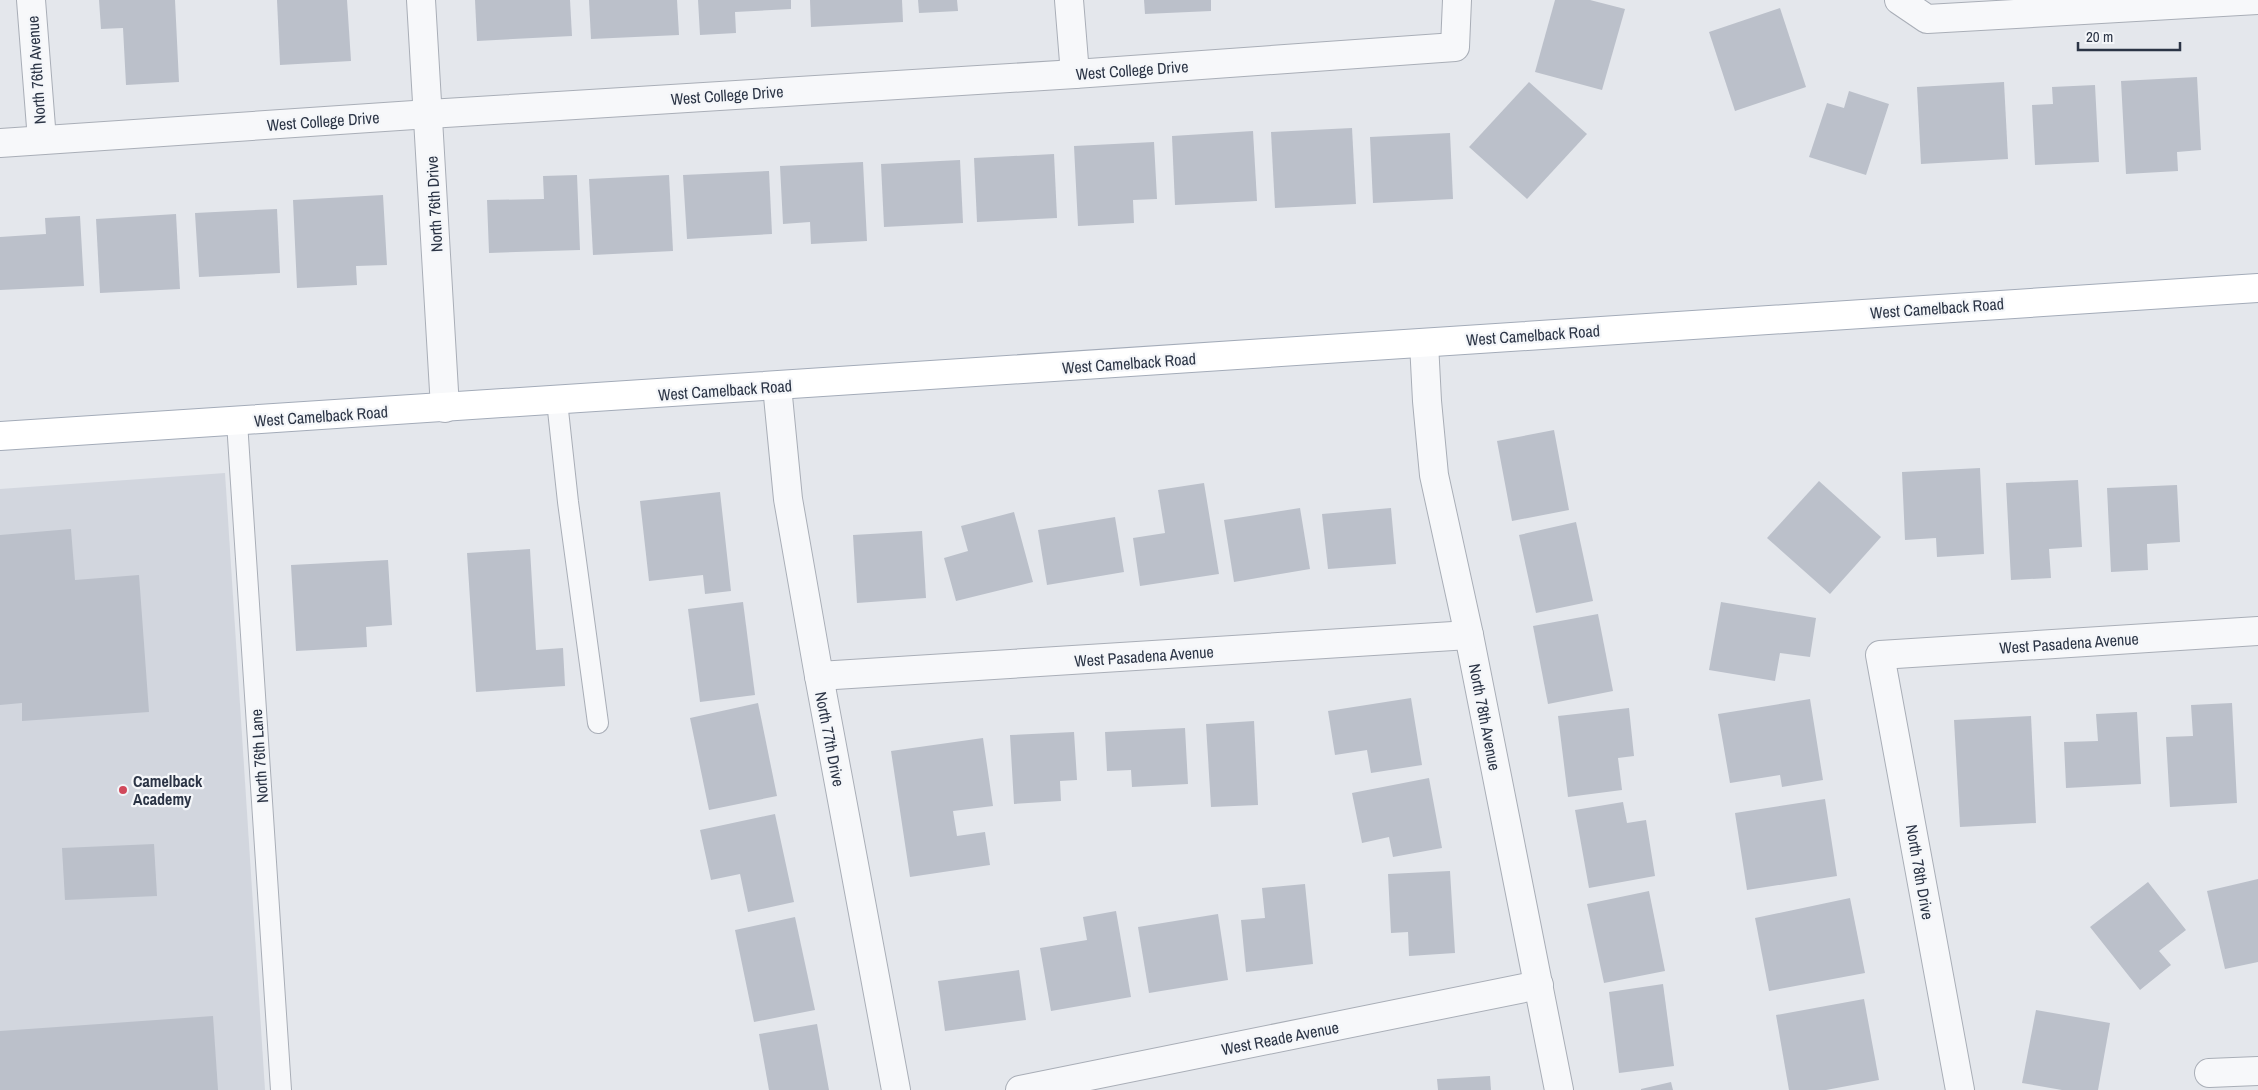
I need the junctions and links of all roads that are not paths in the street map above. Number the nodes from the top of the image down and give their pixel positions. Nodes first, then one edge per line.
1 (31, 0) edge
2 (421, 0) edge
3 (1069, 0) edge
4 (1457, 0) edge
5 (1899, 0) edge
6 (2258, 0) edge
7 (1076, 74) junction
8 (429, 114) junction
9 (42, 140) junction
10 (0, 143) edge
11 (2258, 288) edge
12 (1424, 343) junction
13 (777, 386) junction
14 (558, 401) junction
15 (446, 408) junction
16 (237, 422) junction
17 (0, 436) edge
18 (2258, 630) edge
19 (1469, 635) junction
20 (1880, 655) joint
21 (818, 676) junction
22 (598, 722) dead end
23 (1539, 985) junction
24 (2258, 1070) edge
25 (2209, 1073) dead end
26 (281, 1090) edge
27 (896, 1090) edge
28 (1020, 1090) edge
29 (1559, 1090) edge
30 (1960, 1090) edge

1 - 9 street, North 76th Avenue
2 - 8 street, North 76th Drive
3 - 7 street
4 - 7 street, West College Drive
5 - 6 street
7 - 8 street, West College Drive
8 - 9 street, West College Drive
8 - 15 street, North 76th Drive
9 - 10 street, West College Drive
11 - 12 main road, West Camelback Road
12 - 13 main road, West Camelback Road
12 - 19 street, North 78th Avenue
13 - 14 main road, West Camelback Road
13 - 21 street, North 77th Drive
14 - 15 main road, West Camelback Road
14 - 22 lane
15 - 16 main road, West Camelback Road
16 - 17 main road, West Camelback Road
16 - 26 lane, North 76th Lane
18 - 20 street, West Pasadena Avenue
19 - 21 street, West Pasadena Avenue
19 - 23 street, North 78th Avenue
20 - 30 street, North 78th Drive
21 - 27 street, North 77th Drive
23 - 28 street, West Reade Avenue
23 - 29 street, North 78th Avenue
24 - 25 street

